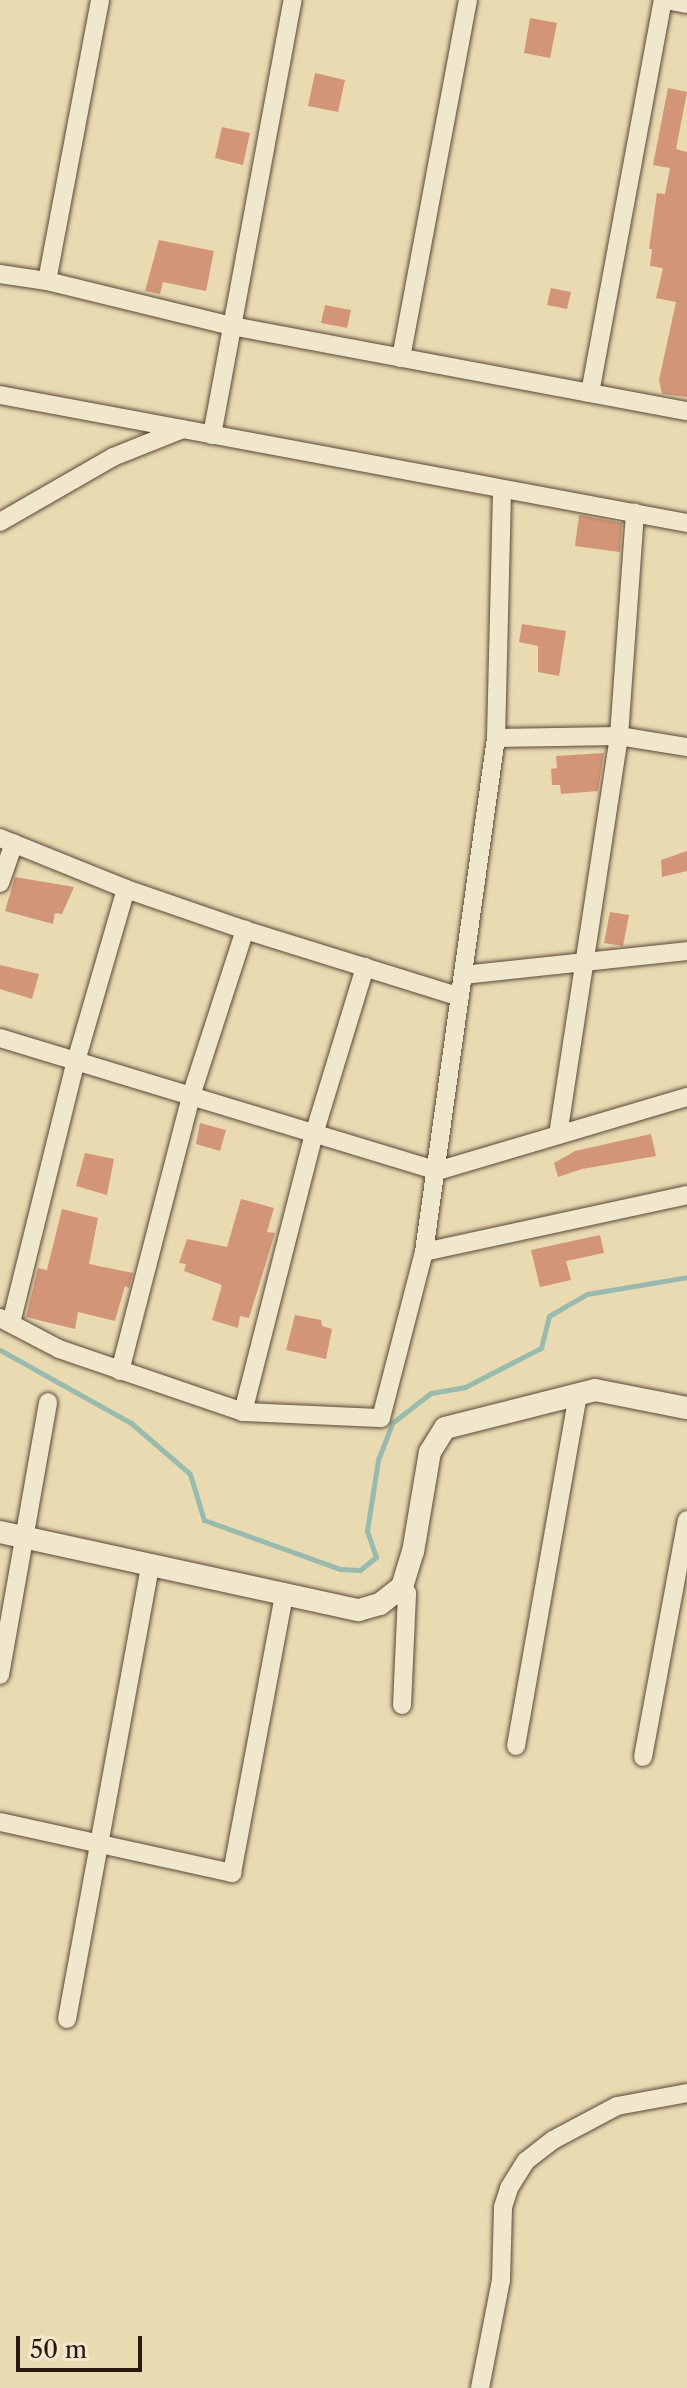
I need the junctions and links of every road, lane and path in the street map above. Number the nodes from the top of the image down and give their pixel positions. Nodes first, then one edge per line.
1 (100, 0) edge
2 (293, 0) edge
3 (468, 0) edge
4 (665, 0) edge
5 (687, 4) edge
6 (0, 274) edge
7 (47, 281) junction
8 (232, 326) junction
9 (401, 358) junction
10 (590, 393) junction
11 (0, 395) edge
12 (687, 411) edge
13 (183, 429) junction
14 (212, 435) junction
15 (502, 489) junction
16 (635, 513) junction
17 (0, 522) edge
18 (687, 523) edge
19 (619, 736) junction
20 (496, 738) junction
21 (687, 747) edge
22 (7, 841) edge
23 (0, 883) edge
24 (126, 889) junction
25 (245, 930) junction
26 (687, 951) edge
27 (585, 962) junction
28 (365, 967) junction
29 (463, 975) junction
30 (460, 997) junction
31 (0, 1038) edge
32 (76, 1061) junction
33 (687, 1095) edge
34 (191, 1096) junction
35 (314, 1134) junction
36 (558, 1135) junction
37 (437, 1171) junction
38 (687, 1195) edge
39 (424, 1252) junction
40 (6, 1320) edge
41 (120, 1371) junction
42 (578, 1394) junction
43 (48, 1402) dead end
44 (687, 1408) edge
45 (243, 1412) junction
46 (687, 1520) edge
47 (0, 1532) edge
48 (24, 1538) junction
49 (150, 1565) junction
50 (402, 1587) junction
51 (284, 1594) junction
52 (0, 1675) edge
53 (402, 1705) dead end
54 (516, 1746) dead end
55 (643, 1757) dead end
56 (0, 1822) edge
57 (99, 1844) junction
58 (67, 2019) dead end
59 (687, 2093) edge
60 (480, 2388) edge

1 - 7 street
2 - 8 street
3 - 9 street
4 - 5 street
4 - 10 street
6 - 7 street
7 - 8 street
8 - 9 street
8 - 14 street
9 - 10 street
10 - 12 street
11 - 13 street
13 - 14 street
13 - 17 street
14 - 15 street
15 - 16 street
15 - 20 street
16 - 18 street
16 - 19 street
19 - 20 street
19 - 21 street
19 - 27 street
20 - 29 street
22 - 23 street
22 - 24 street
24 - 25 street
24 - 32 street
25 - 28 street
25 - 34 street
26 - 27 street
27 - 29 street
27 - 36 street
28 - 30 street
28 - 35 street
29 - 30 street
30 - 37 street
31 - 32 street
32 - 34 street
32 - 40 street
33 - 36 street
34 - 35 street
34 - 41 street
35 - 37 street
35 - 45 street
36 - 37 street
37 - 39 street
38 - 39 street
39 - 45 street
40 - 41 street
41 - 45 street
42 - 44 street
42 - 50 street
42 - 54 street
43 - 48 street
46 - 55 street
47 - 48 street
48 - 49 street
48 - 52 street
49 - 51 street
49 - 57 street
50 - 51 street
50 - 53 street
51 - 57 street
56 - 57 street
57 - 58 street
59 - 60 street

